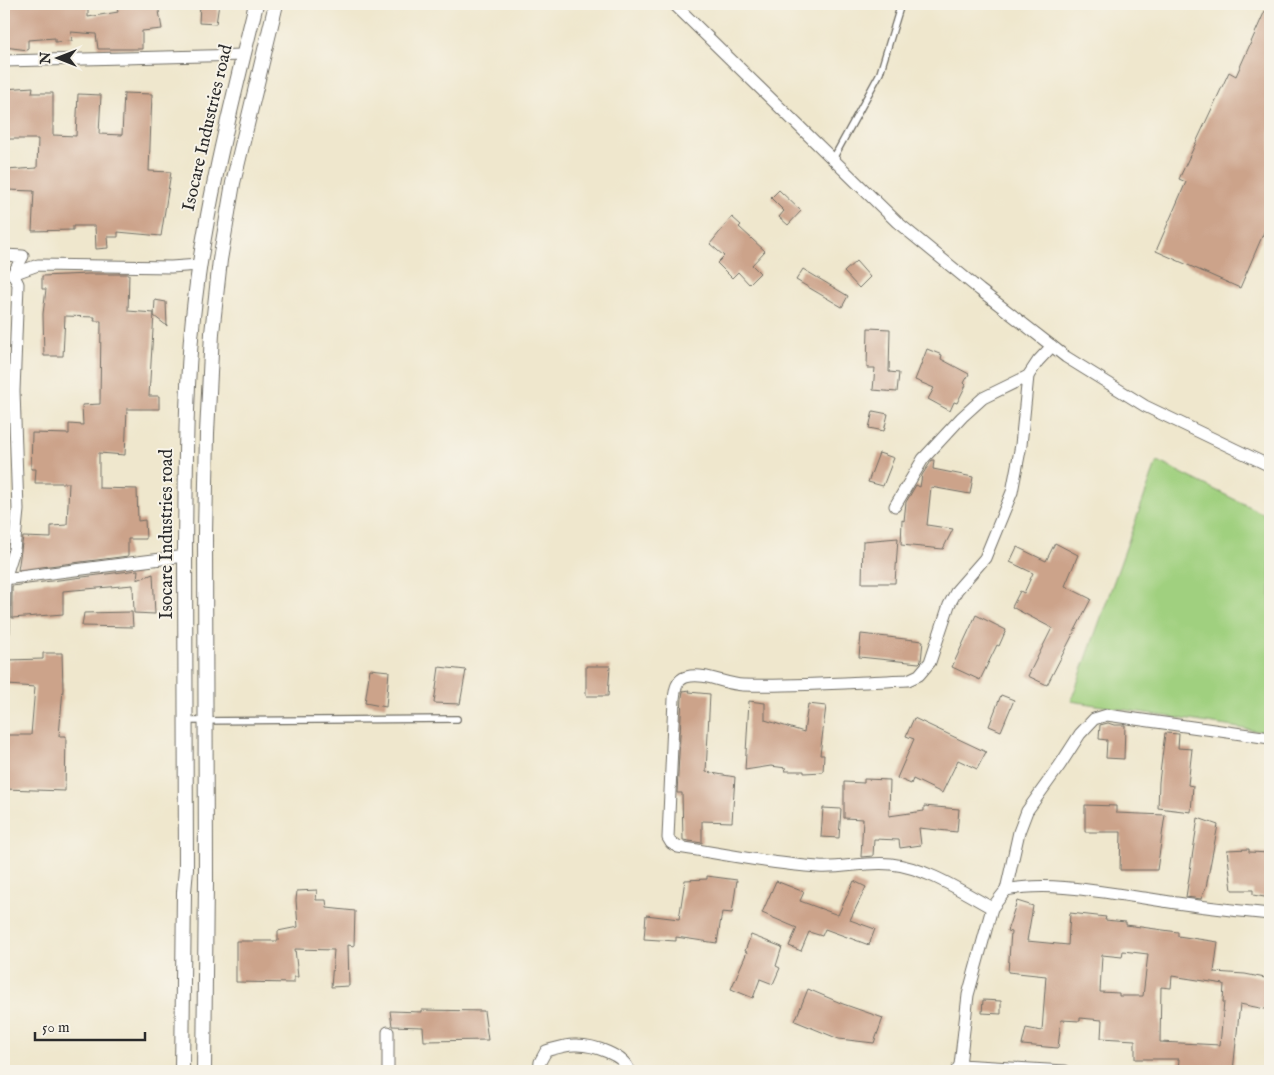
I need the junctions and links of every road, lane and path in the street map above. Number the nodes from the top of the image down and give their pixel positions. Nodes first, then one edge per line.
1 (256, 4) edge
2 (276, 4) edge
3 (674, 4) edge
4 (901, 4) edge
5 (244, 54) junction
6 (4, 60) edge
7 (833, 160) junction
8 (4, 255) edge
9 (199, 265) junction
10 (13, 274) junction
11 (1052, 346) junction
12 (1028, 376) junction
13 (1270, 466) edge
14 (895, 506) dead end
15 (185, 556) junction
16 (4, 579) edge
17 (4, 632) edge
18 (457, 719) dead end
19 (185, 721) junction
20 (206, 721) junction
21 (1270, 738) edge
22 (1006, 890) junction
23 (992, 908) junction
24 (1270, 914) edge
25 (388, 1032) dead end
26 (965, 1069) edge
27 (182, 1071) edge
28 (204, 1071) edge
29 (388, 1071) edge
30 (539, 1071) edge
31 (629, 1071) edge
32 (1065, 1071) edge

1 - 5 street, Isocare Industries road
2 - 20 street, Isocare Industries road
3 - 7 street
4 - 7 lane
5 - 6 street
5 - 9 street, Isocare Industries road
7 - 11 street
8 - 10 street
9 - 10 street
9 - 15 street, Isocare Industries road
10 - 16 street
11 - 12 street
11 - 13 street
12 - 14 street
12 - 23 street
15 - 16 street
15 - 19 street, Isocare Industries road
16 - 17 street
18 - 20 lane
19 - 20 lane
19 - 27 street, Isocare Industries road
20 - 28 street, Isocare Industries road
21 - 22 street
22 - 23 street
22 - 24 street
23 - 26 street
25 - 29 street
26 - 32 street
30 - 31 street

